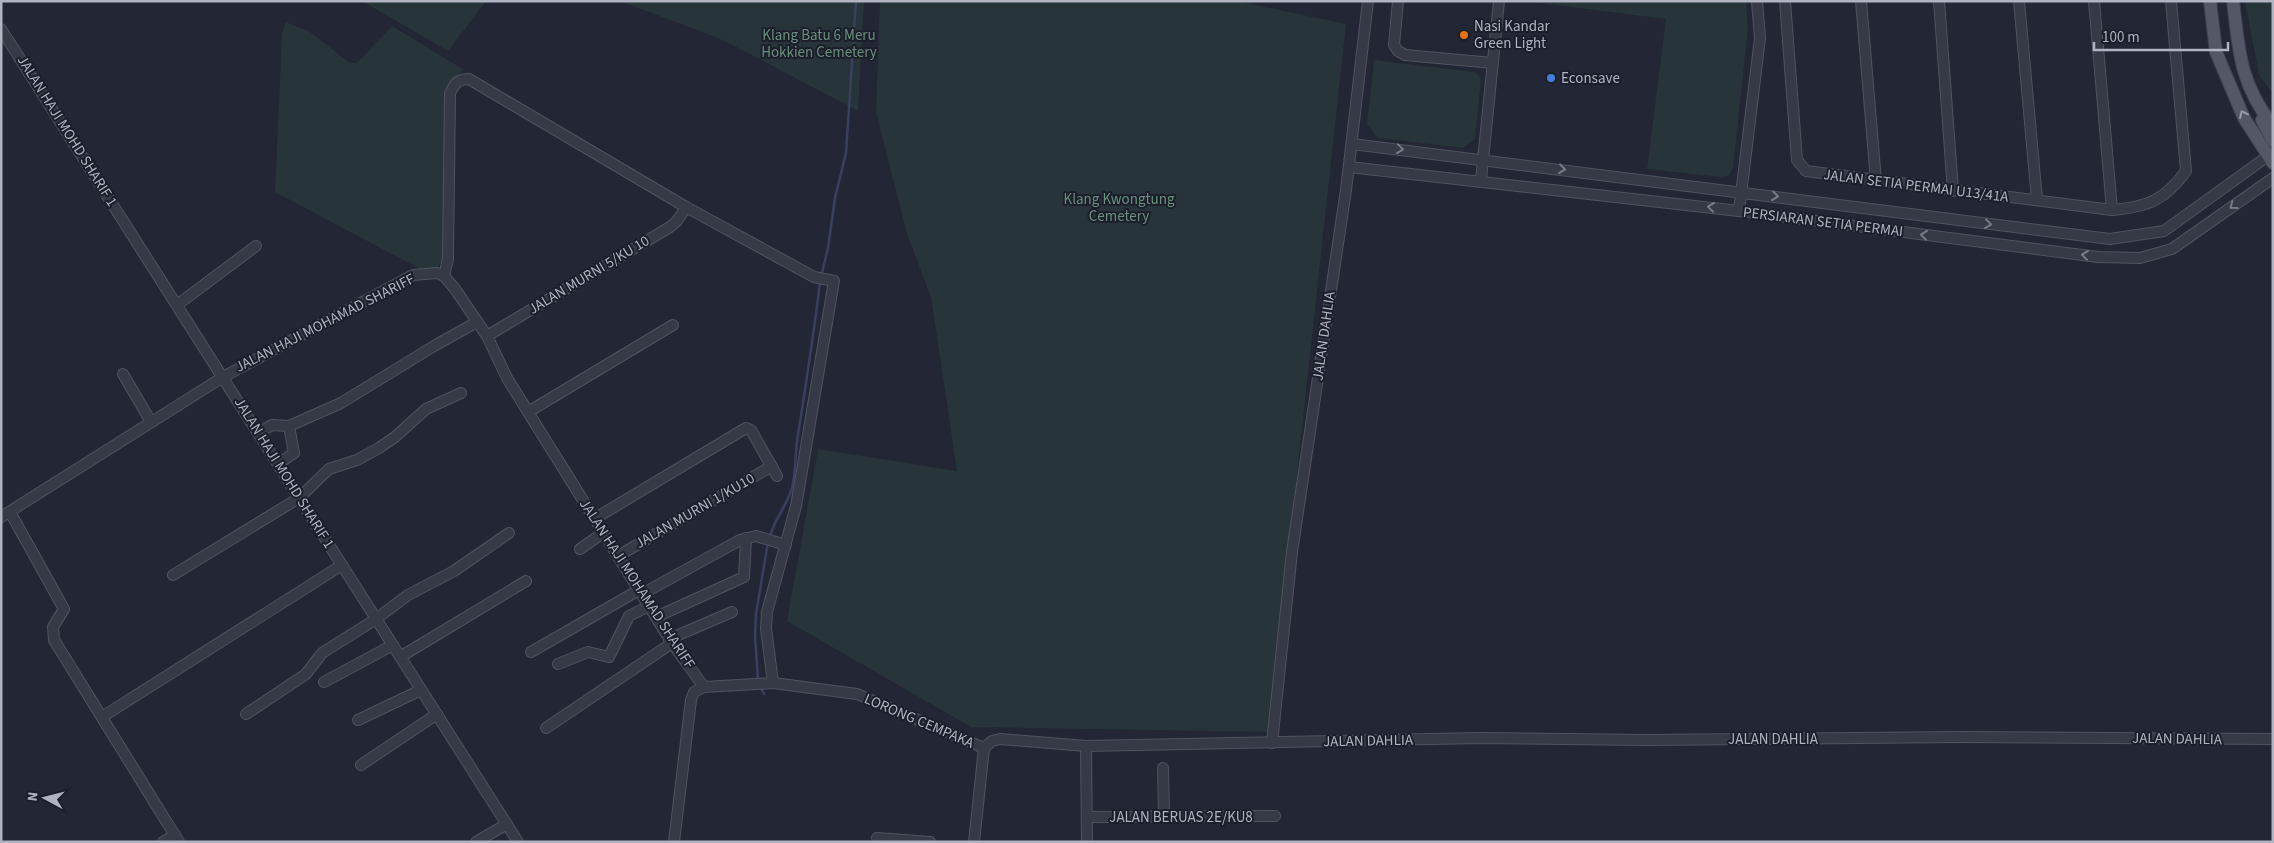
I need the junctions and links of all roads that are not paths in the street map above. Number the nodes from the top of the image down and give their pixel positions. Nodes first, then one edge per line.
1 (1368, 1) edge
2 (1398, 1) edge
3 (1499, 1) edge
4 (1757, 1) edge
5 (1784, 1) edge
6 (1861, 1) edge
7 (1939, 1) edge
8 (2018, 1) edge
9 (2094, 1) edge
10 (2171, 1) edge
11 (2210, 1) edge
12 (2232, 1) edge
13 (1, 29) edge
14 (1493, 64) junction
15 (2257, 106) junction
16 (2273, 126) edge
17 (2273, 141) edge
18 (1352, 144) junction
19 (2271, 158) edge
20 (1483, 159) junction
21 (1349, 166) junction
22 (2273, 178) edge
23 (1481, 180) junction
24 (1876, 181) junction
25 (1954, 191) junction
26 (1741, 192) junction
27 (2037, 200) junction
28 (686, 207) junction
29 (2112, 210) junction
30 (1739, 211) junction
31 (256, 246) dead end
32 (444, 276) junction
33 (177, 305) junction
34 (477, 322) junction
35 (673, 325) dead end
36 (487, 336) junction
37 (123, 374) dead end
38 (222, 377) junction
39 (461, 393) dead end
40 (528, 412) junction
41 (151, 422) junction
42 (289, 426) junction
43 (258, 433) junction
44 (278, 464) junction
45 (772, 466) junction
46 (777, 476) dead end
47 (299, 498) junction
48 (5, 514) edge
49 (594, 519) junction
50 (509, 533) dead end
51 (603, 533) junction
52 (746, 538) junction
53 (776, 542) junction
54 (580, 549) dead end
55 (618, 556) junction
56 (342, 564) junction
57 (174, 575) dead end
58 (526, 581) dead end
59 (640, 592) junction
60 (649, 606) junction
61 (732, 612) dead end
62 (656, 617) junction
63 (376, 618) junction
64 (671, 641) junction
65 (393, 645) junction
66 (531, 652) dead end
67 (400, 657) junction
68 (558, 664) dead end
69 (324, 682) dead end
70 (765, 684) junction
71 (704, 687) junction
72 (421, 690) junction
73 (246, 714) dead end
74 (437, 714) junction
75 (102, 718) junction
76 (358, 720) dead end
77 (546, 728) dead end
78 (2273, 739) edge
79 (1272, 743) junction
80 (1086, 746) junction
81 (984, 748) junction
82 (361, 765) dead end
83 (1163, 768) dead end
84 (1164, 816) junction
85 (1275, 816) dead end
86 (1087, 817) junction
87 (507, 824) junction
88 (177, 838) edge
89 (877, 838) dead end
90 (164, 842) edge
91 (476, 842) edge
92 (518, 842) edge
93 (674, 842) edge
94 (930, 842) edge
95 (974, 842) edge
96 (1087, 842) edge

1 - 18 street, JALAN DAHLIA
2 - 14 street
3 - 14 street
4 - 26 street
5 - 24 street, JALAN SETIA PERMAI U13/41A
6 - 24 street
7 - 25 street
8 - 27 street
9 - 29 street
10 - 29 street, JALAN SETIA PERMAI U13/41A
19 -> 11 main road
12 - 15 main road
13 - 33 street, JALAN HAJI MOHD SHARIF 1
14 - 20 street
15 - 16 main road
15 - 17 main road
18 -> 20 street, PERSIARAN SETIA PERMAI
18 - 21 street, JALAN DAHLIA
26 -> 19 street, PERSIARAN SETIA PERMAI
20 - 23 street
20 -> 26 street, PERSIARAN SETIA PERMAI
21 - 23 street, PERSIARAN SETIA PERMAI
21 - 79 street, JALAN DAHLIA
22 -> 30 street, PERSIARAN SETIA PERMAI
30 -> 23 street, PERSIARAN SETIA PERMAI
24 - 25 street, JALAN SETIA PERMAI U13/41A
25 - 27 street, JALAN SETIA PERMAI U13/41A
26 - 30 street
27 - 29 street, JALAN SETIA PERMAI U13/41A
28 - 32 street
28 - 36 street, JALAN MURNI 5/KU 10
28 - 53 street
31 - 33 street
32 - 34 street, JALAN HAJI MOHAMAD SHARIFF
32 - 38 street, JALAN HAJI MOHAMAD SHARIFF
33 - 38 street, JALAN HAJI MOHD SHARIF 1
34 - 36 street, JALAN HAJI MOHAMAD SHARIFF
34 - 42 street
35 - 40 street
36 - 40 street, JALAN HAJI MOHAMAD SHARIFF
37 - 41 street
38 - 41 street, JALAN HAJI MOHAMAD SHARIFF
38 - 43 street, JALAN HAJI MOHD SHARIF 1
39 - 47 street
40 - 49 street, JALAN HAJI MOHAMAD SHARIFF
41 - 48 street, JALAN HAJI MOHAMAD SHARIFF
42 - 43 street
42 - 44 street
43 - 44 street, JALAN HAJI MOHD SHARIF 1
44 - 47 street, JALAN HAJI MOHD SHARIF 1
45 - 46 street
45 - 49 street
45 - 55 street, JALAN MURNI 1/KU10
47 - 56 street, JALAN HAJI MOHD SHARIF 1
47 - 57 street
48 - 75 street
49 - 51 street, JALAN HAJI MOHAMAD SHARIFF
50 - 63 street
51 - 54 street
51 - 55 street, JALAN HAJI MOHAMAD SHARIFF
52 - 53 street
52 - 59 street
52 - 62 street
53 - 70 street
55 - 59 street, JALAN HAJI MOHAMAD SHARIFF
56 - 63 street, JALAN HAJI MOHD SHARIF 1
56 - 75 street
58 - 67 street
59 - 60 street, JALAN HAJI MOHAMAD SHARIFF
59 - 66 street
60 - 62 street, JALAN HAJI MOHAMAD SHARIFF
60 - 68 street
61 - 64 street
62 - 64 street, JALAN HAJI MOHAMAD SHARIFF
63 - 65 street, JALAN HAJI MOHD SHARIF 1
63 - 73 street
64 - 71 street, JALAN HAJI MOHAMAD SHARIFF
64 - 77 street
65 - 67 street, JALAN HAJI MOHD SHARIF 1
65 - 69 street
67 - 72 street, JALAN HAJI MOHD SHARIF 1
70 - 71 street, LORONG CEMPAKA
70 - 81 street, LORONG CEMPAKA
71 - 93 street
72 - 74 street, JALAN HAJI MOHD SHARIF 1
72 - 76 street
74 - 82 street
74 - 87 street, JALAN HAJI MOHD SHARIF 1
75 - 88 street
78 - 79 street, JALAN DAHLIA
79 - 80 street, JALAN DAHLIA
80 - 81 street, JALAN DAHLIA
80 - 86 street
81 - 95 street
83 - 84 street
84 - 85 street, JALAN BERUAS 2E/KU8
84 - 86 street, JALAN BERUAS 2E/KU8
86 - 96 street
87 - 91 street
87 - 92 street, JALAN HAJI MOHD SHARIF 1
88 - 90 street
89 - 94 street

